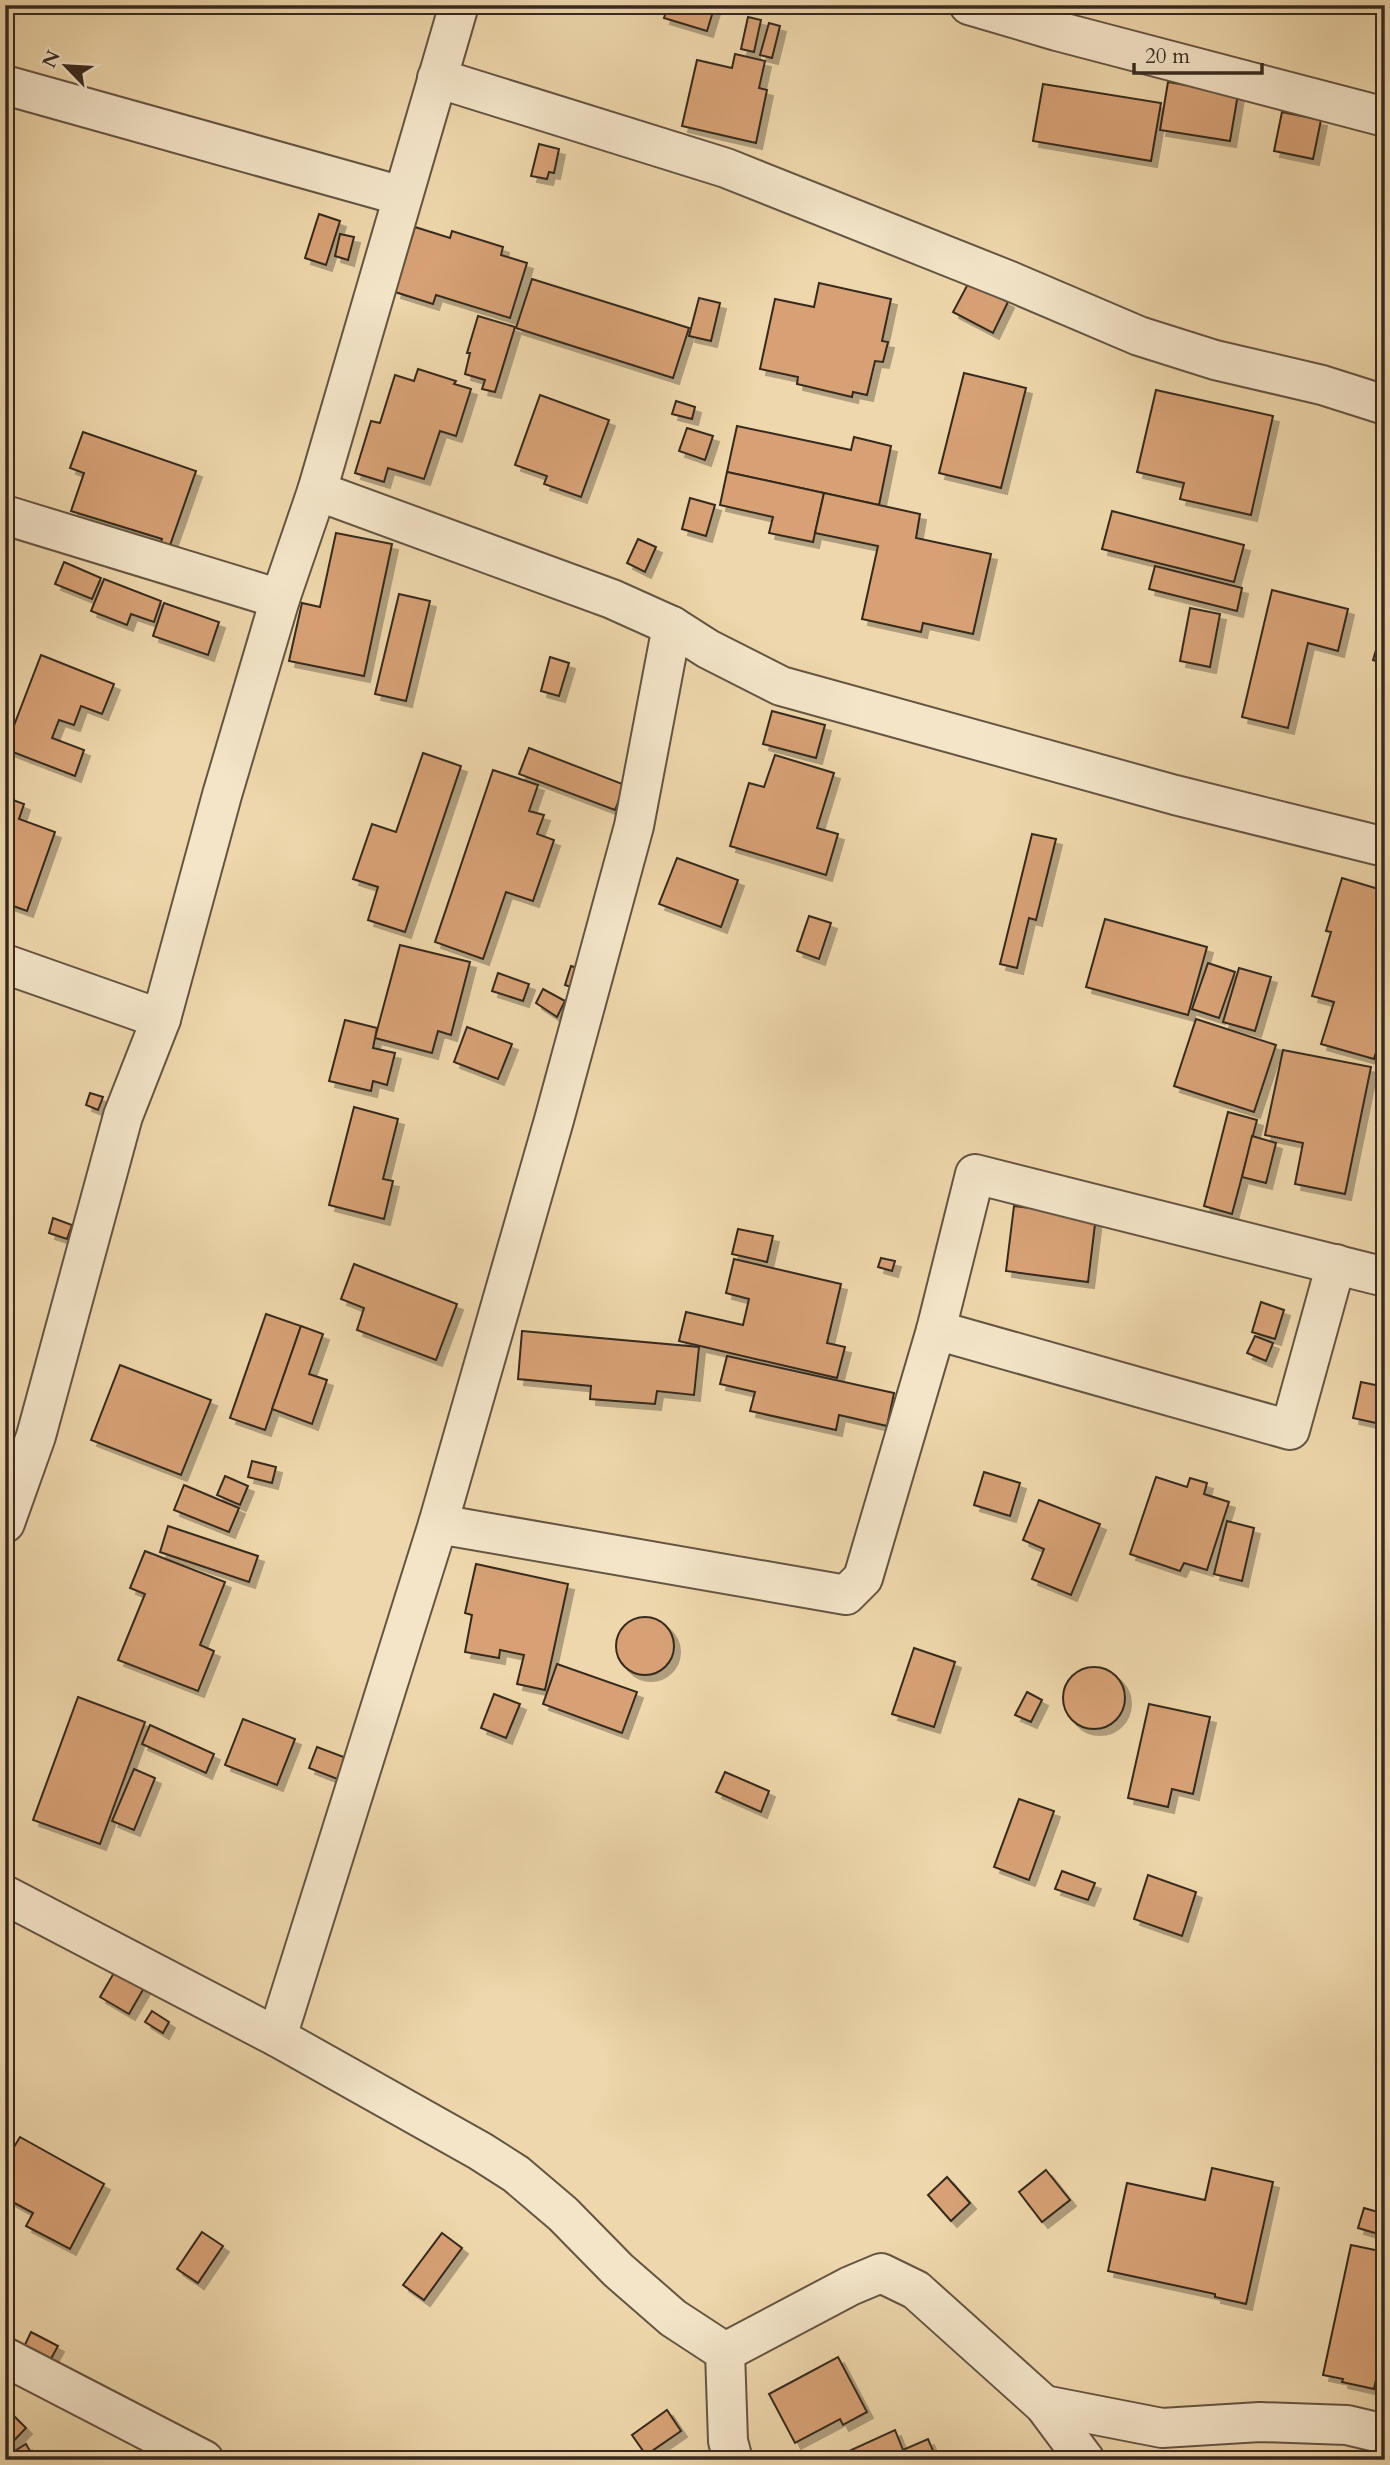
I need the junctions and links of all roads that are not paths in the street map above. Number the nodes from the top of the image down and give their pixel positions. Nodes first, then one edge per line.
1 (459, 5) edge
2 (969, 5) edge
3 (437, 78) junction
4 (5, 85) edge
5 (1385, 117) edge
6 (402, 196) junction
7 (1385, 405) edge
8 (317, 491) junction
9 (5, 515) edge
10 (280, 599) junction
11 (672, 626) junction
12 (1385, 847) edge
13 (5, 964) edge
14 (161, 1019) junction
15 (1336, 1264) junction
16 (1385, 1276) edge
17 (936, 1330) junction
18 (21, 1431) edge
19 (5, 1523) edge
20 (438, 1524) junction
21 (5, 1895) edge
22 (277, 2037) junction
23 (725, 2352) junction
24 (5, 2357) edge
25 (1044, 2405) junction
26 (1385, 2434) edge
27 (204, 2460) edge
28 (733, 2460) edge
29 (1085, 2460) edge

1 - 3 street
2 - 5 street
3 - 6 street
3 - 7 street
4 - 6 street
6 - 8 street
8 - 10 street
8 - 11 street
9 - 10 street
10 - 14 street
11 - 12 street
11 - 20 street
13 - 14 street
14 - 18 street
15 - 16 street
15 - 17 street
15 - 17 street
17 - 20 street
18 - 19 street
20 - 22 street
21 - 22 street
22 - 23 street
23 - 25 street
23 - 28 street
24 - 27 street
25 - 26 street
25 - 29 street

